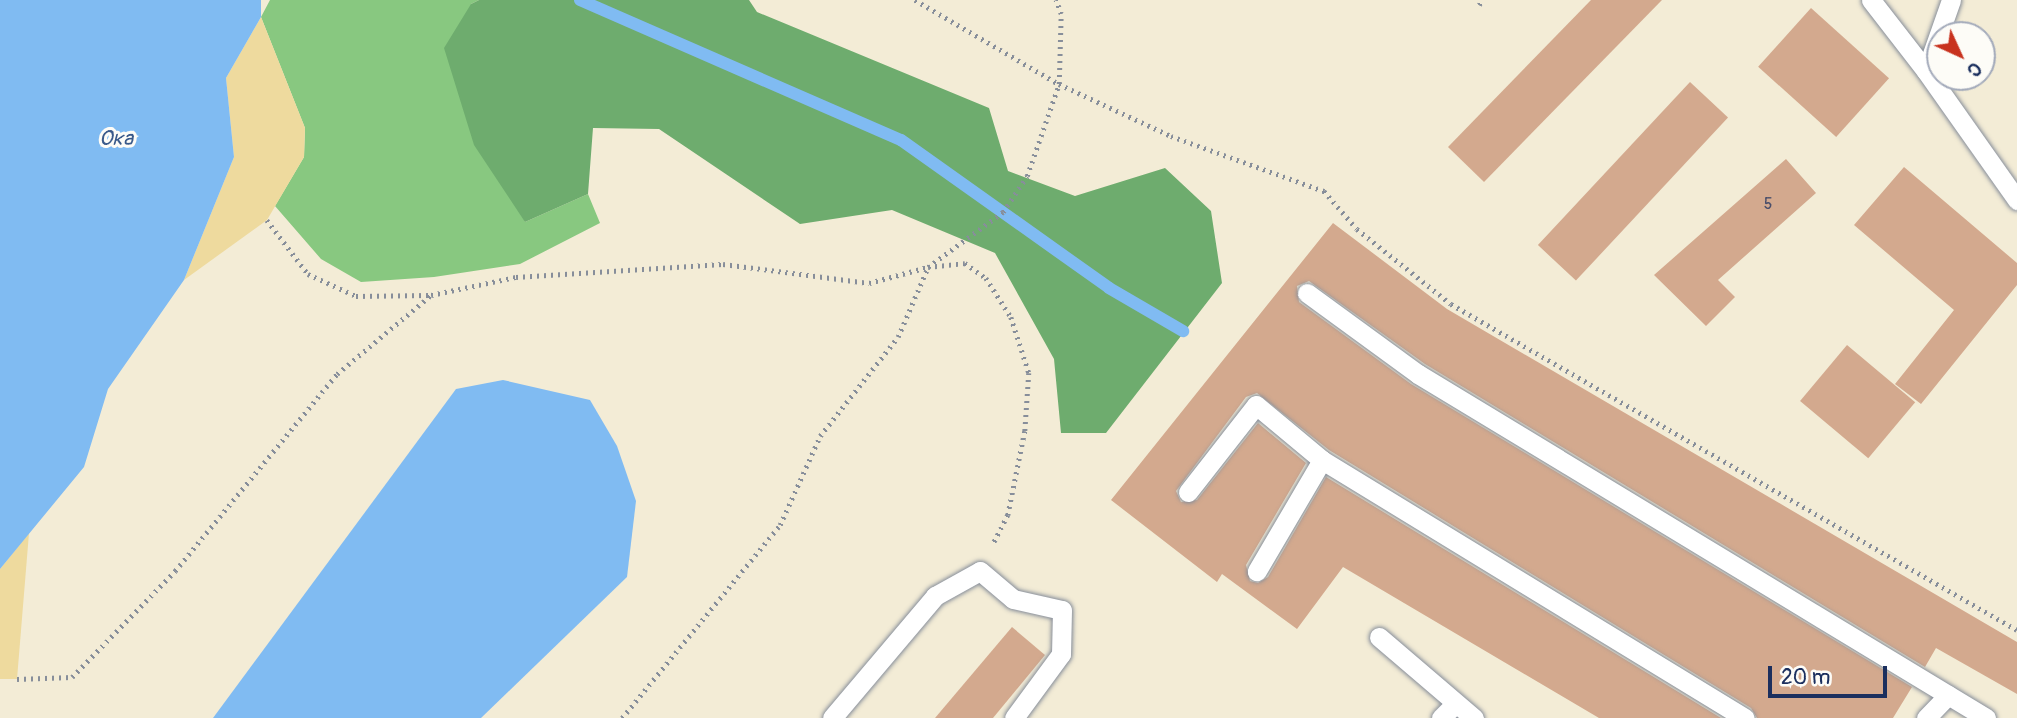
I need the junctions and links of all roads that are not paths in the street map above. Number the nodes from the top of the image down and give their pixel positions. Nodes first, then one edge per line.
1 (1871, 0) edge
2 (1951, 0) edge
3 (1944, 21) edge
4 (1926, 71) edge
5 (1941, 91) edge
6 (2008, 180) edge
7 (2017, 200) edge
8 (1307, 293) dead end
9 (1322, 460) junction
10 (1188, 492) dead end
11 (1257, 571) dead end
12 (1379, 637) dead end
13 (1948, 695) junction
14 (1448, 711) edge
15 (832, 718) edge
16 (1014, 718) edge
17 (1474, 718) edge
18 (1745, 718) edge
19 (1926, 718) edge
20 (1986, 718) edge

1 - 4 lane
2 - 3 lane
5 - 6 lane
6 - 7 lane
8 - 13 lane
9 - 10 lane
9 - 11 lane
9 - 18 lane
12 - 14 lane
13 - 19 lane
13 - 20 lane
14 - 17 lane
15 - 16 lane

